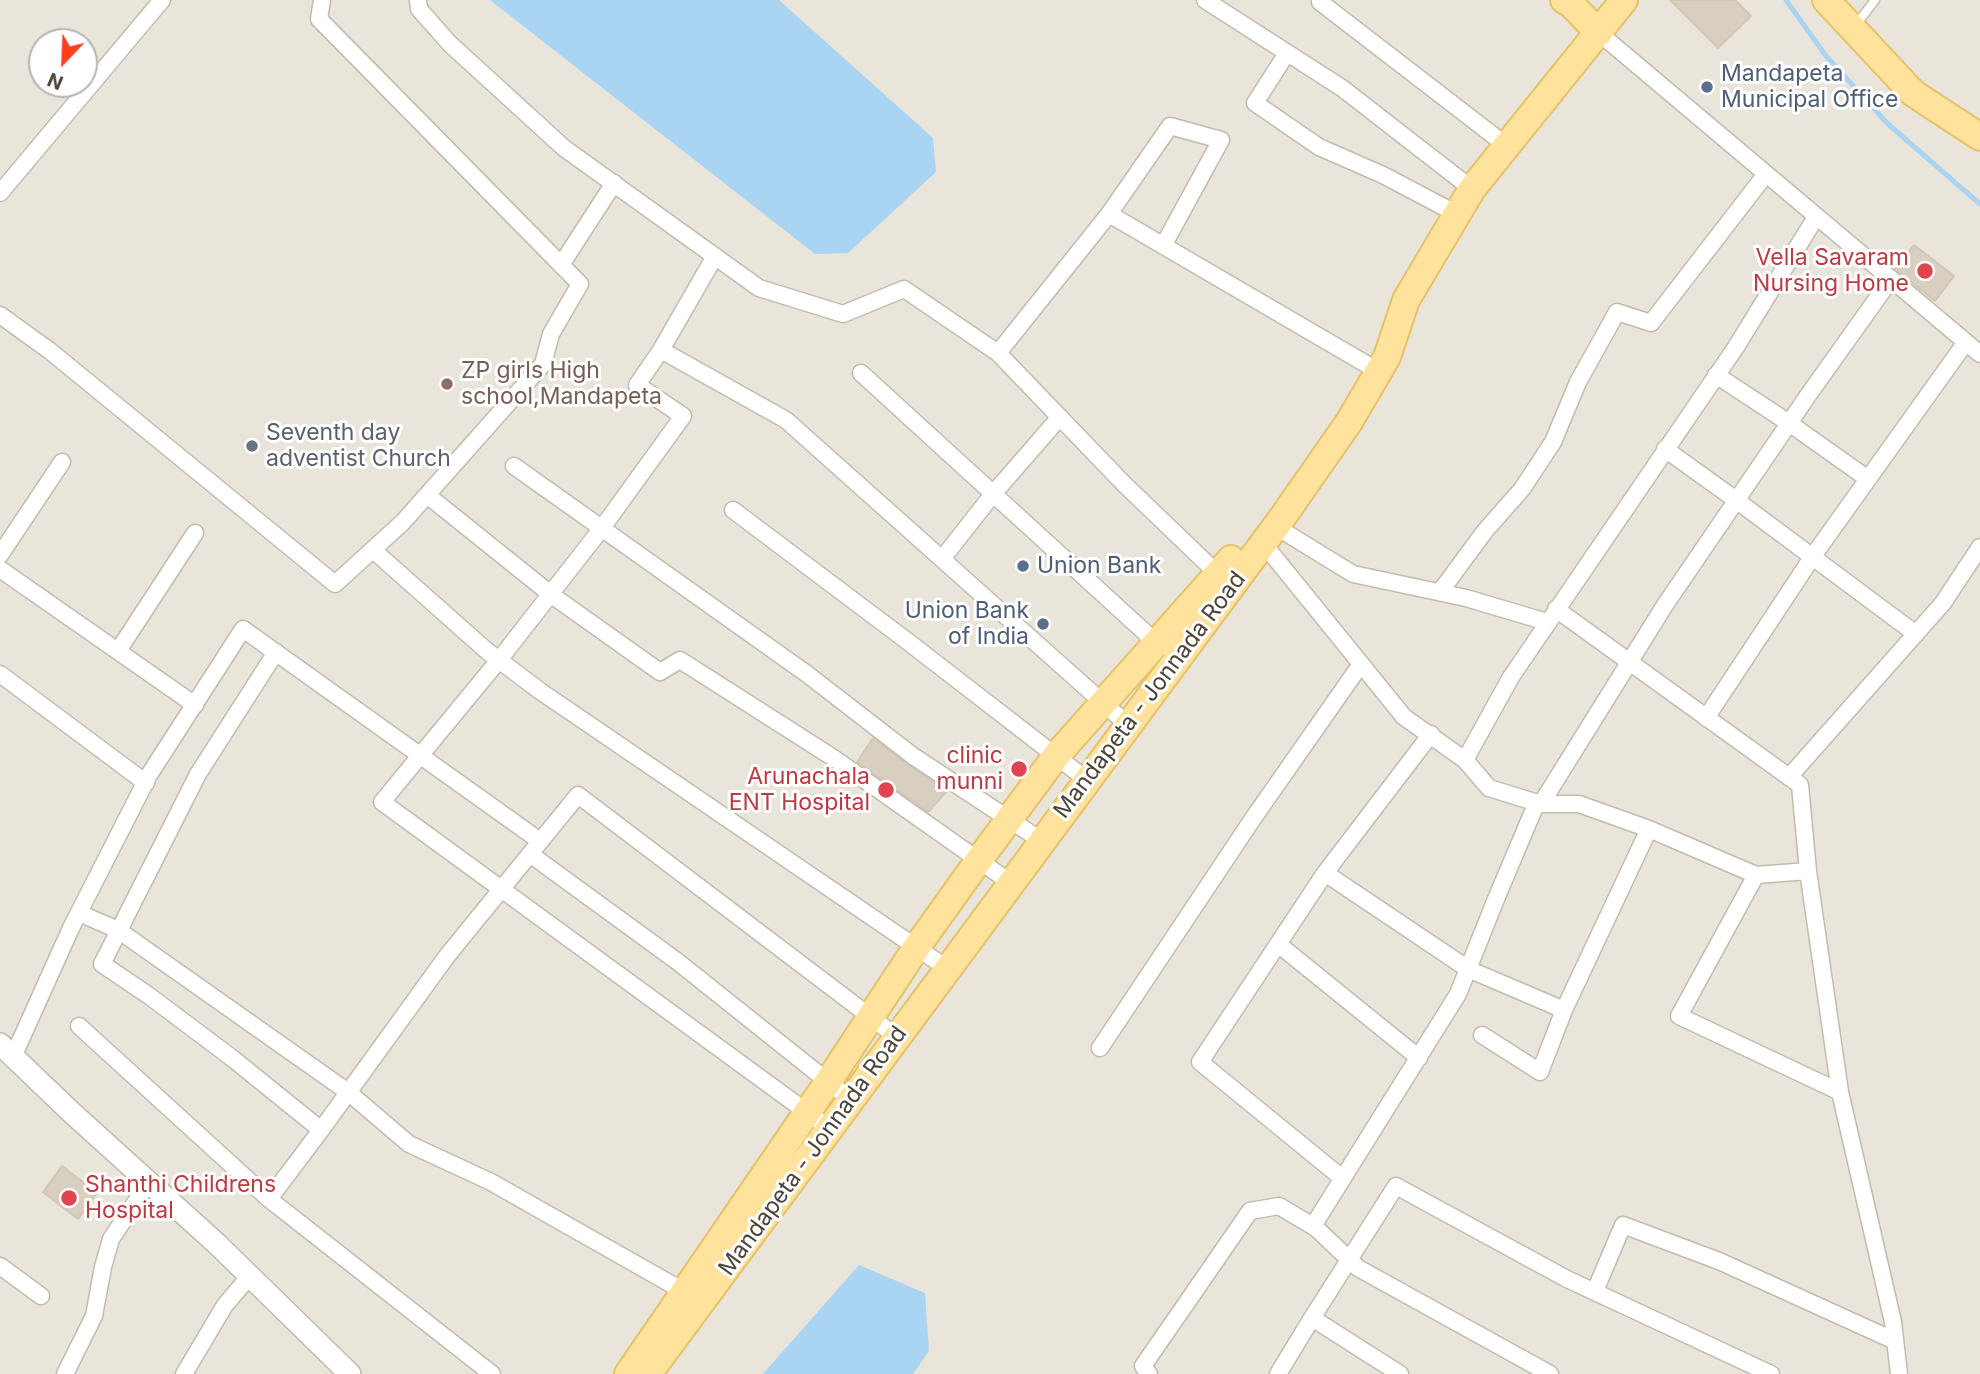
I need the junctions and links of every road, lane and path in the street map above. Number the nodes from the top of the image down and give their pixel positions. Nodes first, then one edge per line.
1 (162, 0) edge
2 (322, 0) edge
3 (418, 0) edge
4 (1205, 0) edge
5 (1624, 0) edge
6 (1826, 0) edge
7 (1875, 0) edge
8 (1568, 1) edge
9 (1320, 2) dead end
10 (1852, 30) junction
11 (1599, 33) junction
12 (1287, 53) junction
13 (1980, 137) edge
14 (1507, 146) junction
15 (1766, 174) junction
16 (614, 183) junction
17 (1472, 189) junction
18 (0, 193) edge
19 (1109, 214) junction
20 (1457, 214) junction
21 (1816, 216) junction
22 (1163, 246) junction
23 (715, 256) junction
24 (561, 265) junction
25 (1891, 279) junction
26 (0, 315) edge
27 (1966, 342) junction
28 (661, 350) junction
29 (998, 353) junction
30 (1980, 354) edge
31 (1373, 368) junction
32 (861, 373) dead end
33 (1716, 375) junction
34 (1060, 417) junction
35 (1789, 423) junction
36 (1665, 450) junction
37 (62, 462) dead end
38 (514, 466) dead end
39 (1868, 479) junction
40 (993, 494) junction
41 (427, 495) junction
42 (1736, 500) junction
43 (733, 510) dead end
44 (602, 528) junction
45 (195, 533) dead end
46 (1269, 534) junction
47 (1980, 547) edge
48 (373, 550) junction
49 (0, 555) edge
50 (1813, 556) junction
51 (942, 559) junction
52 (0, 569) edge
53 (1224, 580) junction
54 (1440, 592) junction
55 (550, 594) junction
56 (1552, 616) junction
57 (1916, 634) junction
58 (118, 651) junction
59 (276, 652) junction
60 (1166, 652) junction
61 (499, 660) junction
62 (1629, 663) junction
63 (1361, 664) junction
64 (0, 674) edge
65 (1104, 704) junction
66 (195, 705) junction
67 (1706, 718) junction
68 (1128, 725) junction
69 (1431, 734) junction
70 (421, 755) junction
71 (1056, 756) junction
72 (1465, 760) junction
73 (1789, 778) junction
74 (1087, 780) junction
75 (146, 783) junction
76 (1539, 803) junction
77 (1010, 820) junction
78 (1649, 830) junction
79 (1042, 841) junction
80 (535, 848) junction
81 (979, 860) junction
82 (1808, 871) junction
83 (1325, 873) junction
84 (1756, 875) junction
85 (1011, 883) junction
86 (502, 889) junction
87 (79, 913) junction
88 (118, 930) junction
89 (1278, 944) junction
90 (916, 948) junction
91 (948, 969) junction
92 (1468, 969) junction
93 (1564, 1010) junction
94 (871, 1017) junction
95 (79, 1026) dead end
96 (1482, 1035) dead end
97 (898, 1037) junction
98 (1100, 1048) dead end
99 (7, 1050) edge
100 (1419, 1058) junction
101 (828, 1082) junction
102 (1840, 1091) junction
103 (348, 1092) junction
104 (851, 1100) junction
105 (807, 1112) junction
106 (830, 1129) junction
107 (321, 1130) junction
108 (1342, 1178) junction
109 (149, 1182) junction
110 (269, 1199) junction
111 (1312, 1226) junction
112 (1350, 1260) junction
113 (0, 1266) edge
114 (250, 1276) junction
115 (1595, 1292) junction
116 (41, 1296) dead end
117 (693, 1297) junction
118 (1312, 1318) junction
119 (1895, 1341) junction
120 (65, 1374) edge
121 (184, 1374) edge
122 (349, 1374) edge
123 (492, 1374) edge
124 (628, 1374) edge
125 (648, 1374) edge
126 (1149, 1374) edge
127 (1278, 1374) edge
128 (1400, 1374) edge
129 (1550, 1374) edge
130 (1771, 1374) edge
131 (1899, 1374) edge

1 - 18 street
2 - 24 street
3 - 16 street
4 - 12 street
5 - 11 main road, Mandapeta - Jonnada Road
6 - 10 main road
7 - 10 lane
8 - 11 main road
9 - 14 street
10 - 13 main road
11 - 14 main road, Mandapeta - Jonnada Road
11 - 15 street
12 - 17 street
12 - 20 street
14 - 17 main road, Mandapeta - Jonnada Road
15 - 21 street
15 - 54 street
16 - 23 street
16 - 24 street
17 - 20 main road, Mandapeta - Jonnada Road
19 - 22 street
19 - 22 street
19 - 29 street
20 - 31 main road, Mandapeta - Jonnada Road
21 - 25 street
21 - 33 street
22 - 31 street
23 - 28 street
23 - 29 street
24 - 41 street
25 - 27 street
25 - 35 street
26 - 48 street
27 - 30 street
27 - 39 street
28 - 44 street
28 - 51 street
29 - 34 street
31 - 46 main road, Mandapeta - Jonnada Road
31 - 53 main road
32 - 40 street
33 - 35 street
33 - 36 street
34 - 40 street
34 - 53 street
35 - 39 street
35 - 42 street
36 - 42 street
36 - 56 street
37 - 49 street
38 - 44 street
39 - 50 street
40 - 51 street
40 - 60 street
41 - 48 street
41 - 55 street
42 - 50 street
42 - 62 street
43 - 71 street
44 - 55 street
44 - 77 street
45 - 58 street
46 - 53 main road, Mandapeta - Jonnada Road
46 - 54 street
46 - 63 street
47 - 57 street
48 - 61 street
50 - 57 street
50 - 67 street
51 - 65 street
52 - 58 street
53 - 60 main road, Mandapeta - Jonnada Road
54 - 56 street
55 - 61 street
55 - 81 street
56 - 62 street
56 - 72 street
57 - 73 street
58 - 66 street
59 - 66 street
59 - 70 street
59 - 88 street
60 - 65 main road
60 - 68 main road, Mandapeta - Jonnada Road
61 - 70 street
61 - 90 street
62 - 67 street
62 - 76 street
63 - 69 street
63 - 98 street
64 - 75 street
65 - 68 street
65 - 71 main road
66 - 75 street
67 - 73 street
68 - 74 main road, Mandapeta - Jonnada Road
69 - 72 street
69 - 83 street
70 - 80 street
70 - 86 street
71 - 74 street
71 - 77 main road
72 - 76 street
73 - 82 street
74 - 79 main road, Mandapeta - Jonnada Road
75 - 87 street
76 - 78 street
76 - 92 street
77 - 79 street
77 - 81 main road
78 - 84 street
78 - 93 street
79 - 85 main road, Mandapeta - Jonnada Road
80 - 86 street
80 - 94 street
80 - 101 street
81 - 85 street
81 - 90 main road
82 - 84 street
82 - 102 street
83 - 89 street
83 - 92 street
84 - 102 street
85 - 91 main road, Mandapeta - Jonnada Road
86 - 103 street
86 - 105 street
87 - 88 street
87 - 99 street
88 - 103 street
88 - 107 street
89 - 100 street
89 - 108 street
90 - 91 street
90 - 94 main road
91 - 97 main road, Mandapeta - Jonnada Road
92 - 93 street
92 - 100 street
93 - 96 street
94 - 97 street
94 - 101 main road
95 - 110 street
97 - 104 main road, Mandapeta - Jonnada Road
99 - 109 street
100 - 108 street
101 - 104 street
101 - 105 main road
102 - 119 street
103 - 107 street
103 - 117 street
104 - 106 main road, Mandapeta - Jonnada Road
105 - 106 street
105 - 117 main road
106 - 117 main road, Mandapeta - Jonnada Road
107 - 110 street
108 - 111 street
109 - 114 street
109 - 120 street
110 - 123 street
111 - 112 street
111 - 126 street
112 - 115 street
112 - 118 street
112 - 129 street
113 - 116 street
114 - 121 street
114 - 122 street
115 - 119 street
115 - 130 street
117 - 124 main road
117 - 125 main road, Mandapeta - Jonnada Road
118 - 127 street
118 - 128 street
119 - 131 street

